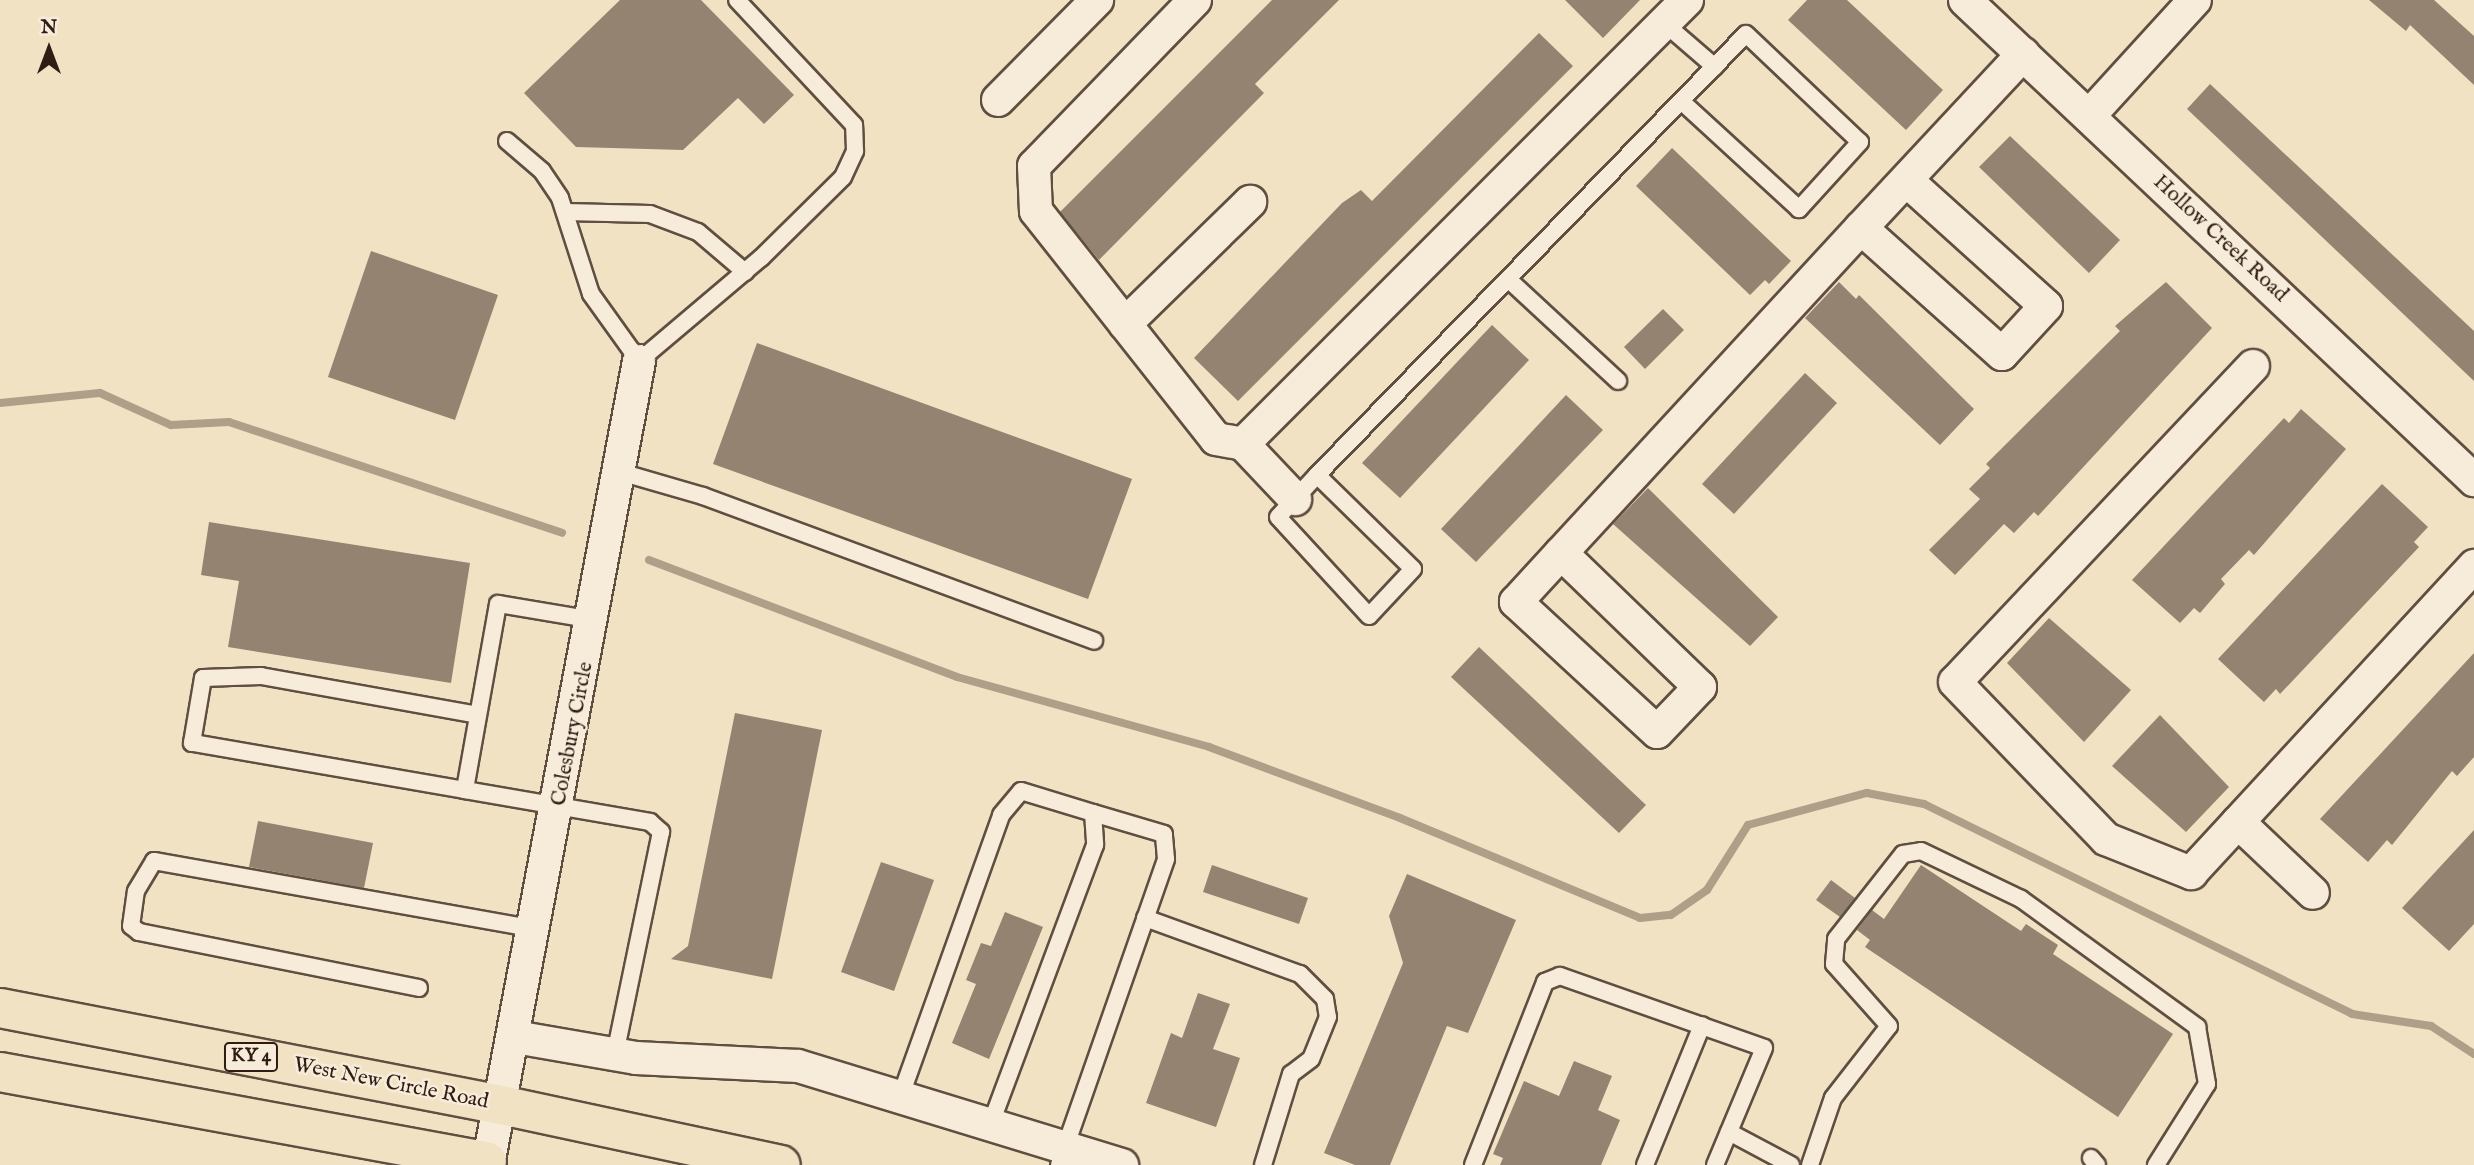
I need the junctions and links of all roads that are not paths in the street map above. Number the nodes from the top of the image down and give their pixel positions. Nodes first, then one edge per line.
1 (737, 0) edge
2 (1097, 0) edge
3 (1195, 0) edge
4 (1687, 0) edge
5 (1965, 0) edge
6 (2195, 0) edge
7 (1664, 23) junction
8 (2023, 54) junction
9 (1714, 67) junction
10 (998, 100) dead end
11 (1681, 101) junction
12 (2089, 116) junction
13 (507, 141) dead end
14 (1906, 180) junction
15 (1250, 202) dead end
16 (565, 212) junction
17 (1861, 228) junction
18 (745, 272) junction
19 (1508, 279) junction
20 (1125, 324) junction
21 (639, 361) junction
22 (2253, 366) dead end
23 (1618, 381) dead end
24 (1243, 444) junction
25 (620, 472) junction
26 (1317, 475) junction
27 (2474, 480) edge
28 (1295, 499) junction
29 (1561, 553) junction
30 (2474, 566) edge
31 (594, 620) junction
32 (1094, 641) dead end
33 (478, 715) junction
34 (465, 790) junction
35 (560, 806) junction
36 (1093, 813) junction
37 (2238, 822) junction
38 (2313, 893) dead end
39 (1145, 918) junction
40 (535, 929) junction
41 (419, 988) dead end
42 (0, 1008) edge
43 (1702, 1025) junction
44 (515, 1037) junction
45 (615, 1054) junction
46 (0, 1072) edge
47 (901, 1095) junction
48 (501, 1105) junction
49 (990, 1126) junction
50 (1729, 1132) junction
51 (1061, 1157) edge
52 (492, 1164) edge
53 (781, 1165) edge
54 (1122, 1165) edge
55 (1263, 1165) edge
56 (1473, 1165) edge
57 (1645, 1165) edge
58 (1715, 1165) edge
59 (1791, 1165) edge
60 (1810, 1165) edge
61 (2156, 1165) edge

1 - 18 lane
2 - 10 street
3 - 20 street
4 - 7 street
5 - 8 street, Hollow Creek Road
6 - 12 street
7 - 9 lane
7 - 24 street
8 - 12 street, Hollow Creek Road
8 - 14 street
9 - 11 lane
9 - 11 lane
11 - 19 lane
12 - 27 street, Hollow Creek Road
13 - 16 lane
14 - 17 street
14 - 17 street
15 - 20 street
16 - 18 lane
16 - 21 lane
17 - 29 street
18 - 21 lane
19 - 23 lane
19 - 26 lane
20 - 24 street
21 - 25 street, Colesbury Circle
22 - 37 street
24 - 28 street
25 - 31 street, Colesbury Circle
25 - 32 lane
26 - 28 lane
26 - 28 lane
29 - 29 street
30 - 37 street
31 - 33 lane
31 - 35 street, Colesbury Circle
33 - 34 lane
33 - 34 lane
34 - 35 lane
35 - 40 street, Colesbury Circle
35 - 45 lane
36 - 39 lane
36 - 47 lane
36 - 49 lane
37 - 38 street
39 - 51 lane
39 - 55 lane
40 - 41 lane
40 - 44 street, Colesbury Circle
42 - 48 highway, West New Circle Road / KY 4
43 - 50 lane
43 - 56 lane
43 - 57 lane
44 - 45 street
44 - 48 street, Colesbury Circle
45 - 47 street
46 - 52 highway
47 - 49 street
48 - 52 street, Colesbury Circle
48 - 53 highway, West New Circle Road / KY 4
49 - 51 street
50 - 58 lane
50 - 59 lane
51 - 54 street
60 - 61 lane

